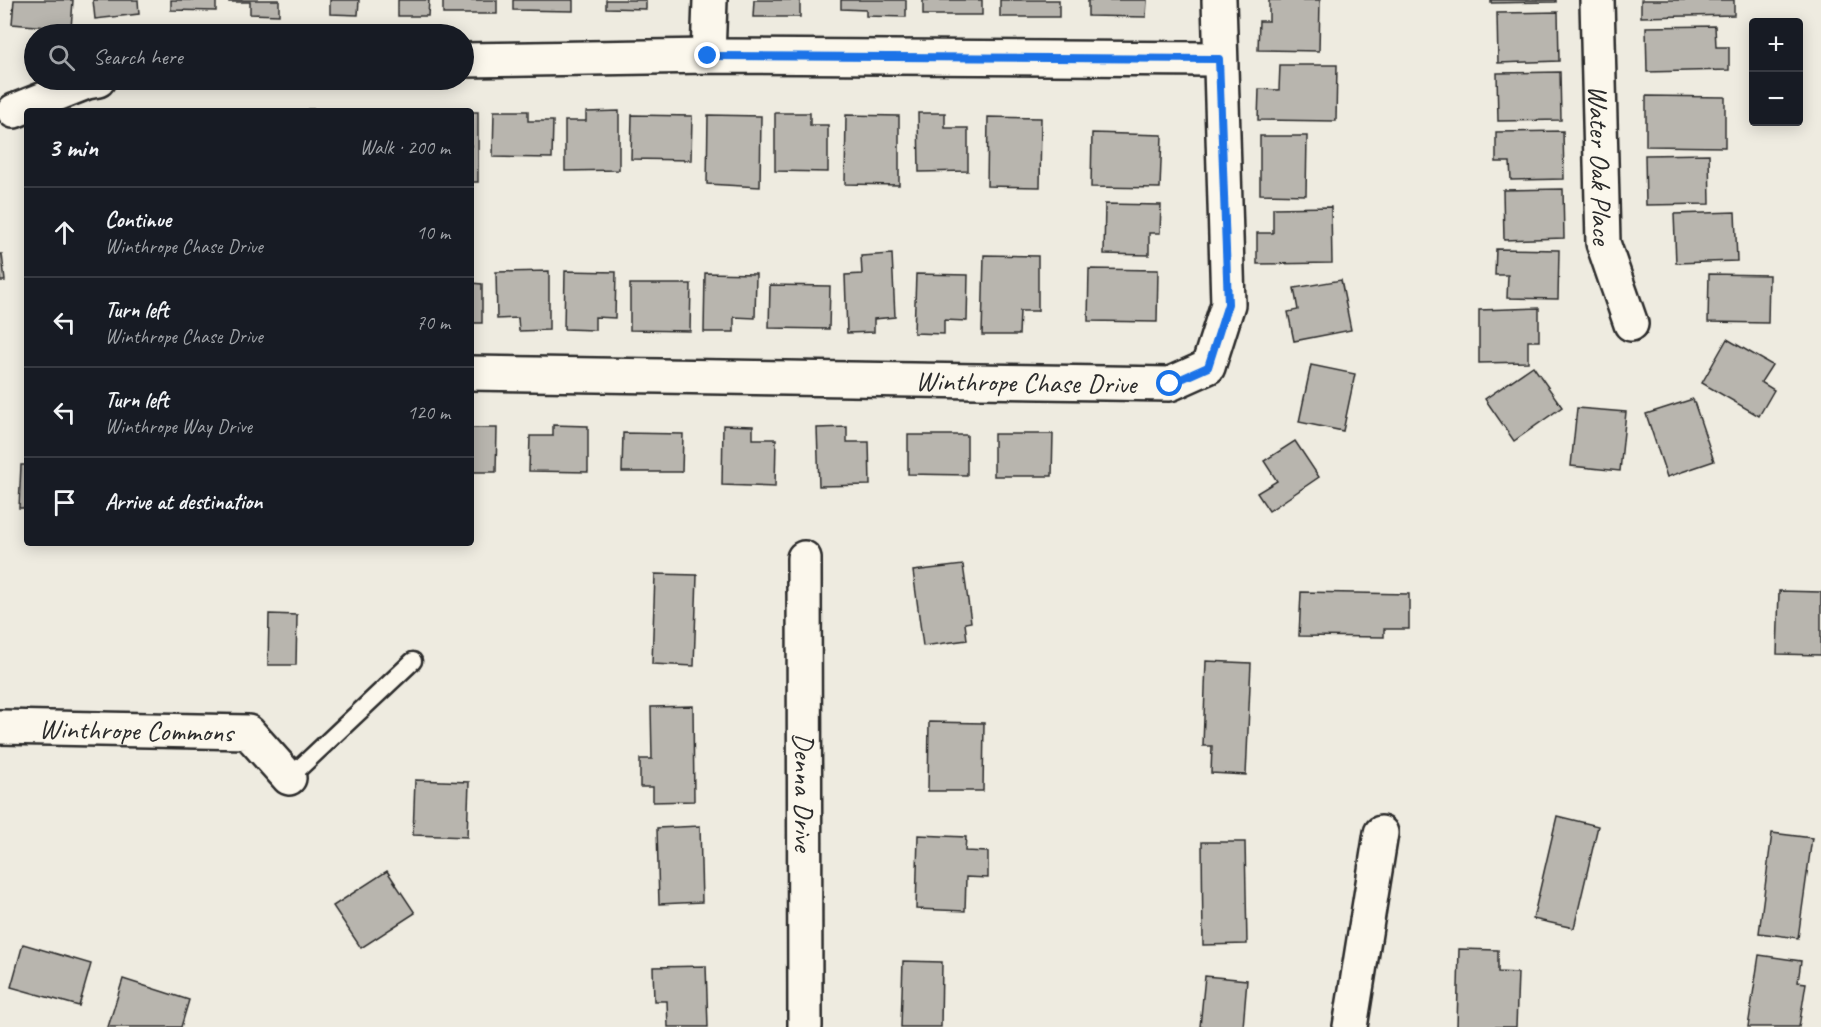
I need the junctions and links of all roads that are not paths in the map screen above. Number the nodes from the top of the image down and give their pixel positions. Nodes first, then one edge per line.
1 (710, 0) edge
2 (1219, 0) edge
3 (1597, 0) edge
4 (708, 56) junction
5 (1219, 59) junction
6 (474, 60) edge
7 (65, 90) edge
8 (14, 109) edge
9 (1631, 324) dead end
10 (474, 373) edge
11 (804, 558) dead end
12 (414, 661) dead end
13 (0, 727) edge
14 (289, 778) joint
15 (1381, 833) dead end
16 (805, 1027) edge
17 (1350, 1027) edge

1 - 4 street
2 - 5 street, Winthrope Chase Drive
3 - 9 street, Water Oak Place
4 - 5 street
4 - 6 street
5 - 10 street, Winthrope Chase Drive
7 - 8 street
11 - 16 street, Denna Drive
12 - 14 lane
13 - 14 street, Winthrope Commons
15 - 17 street

